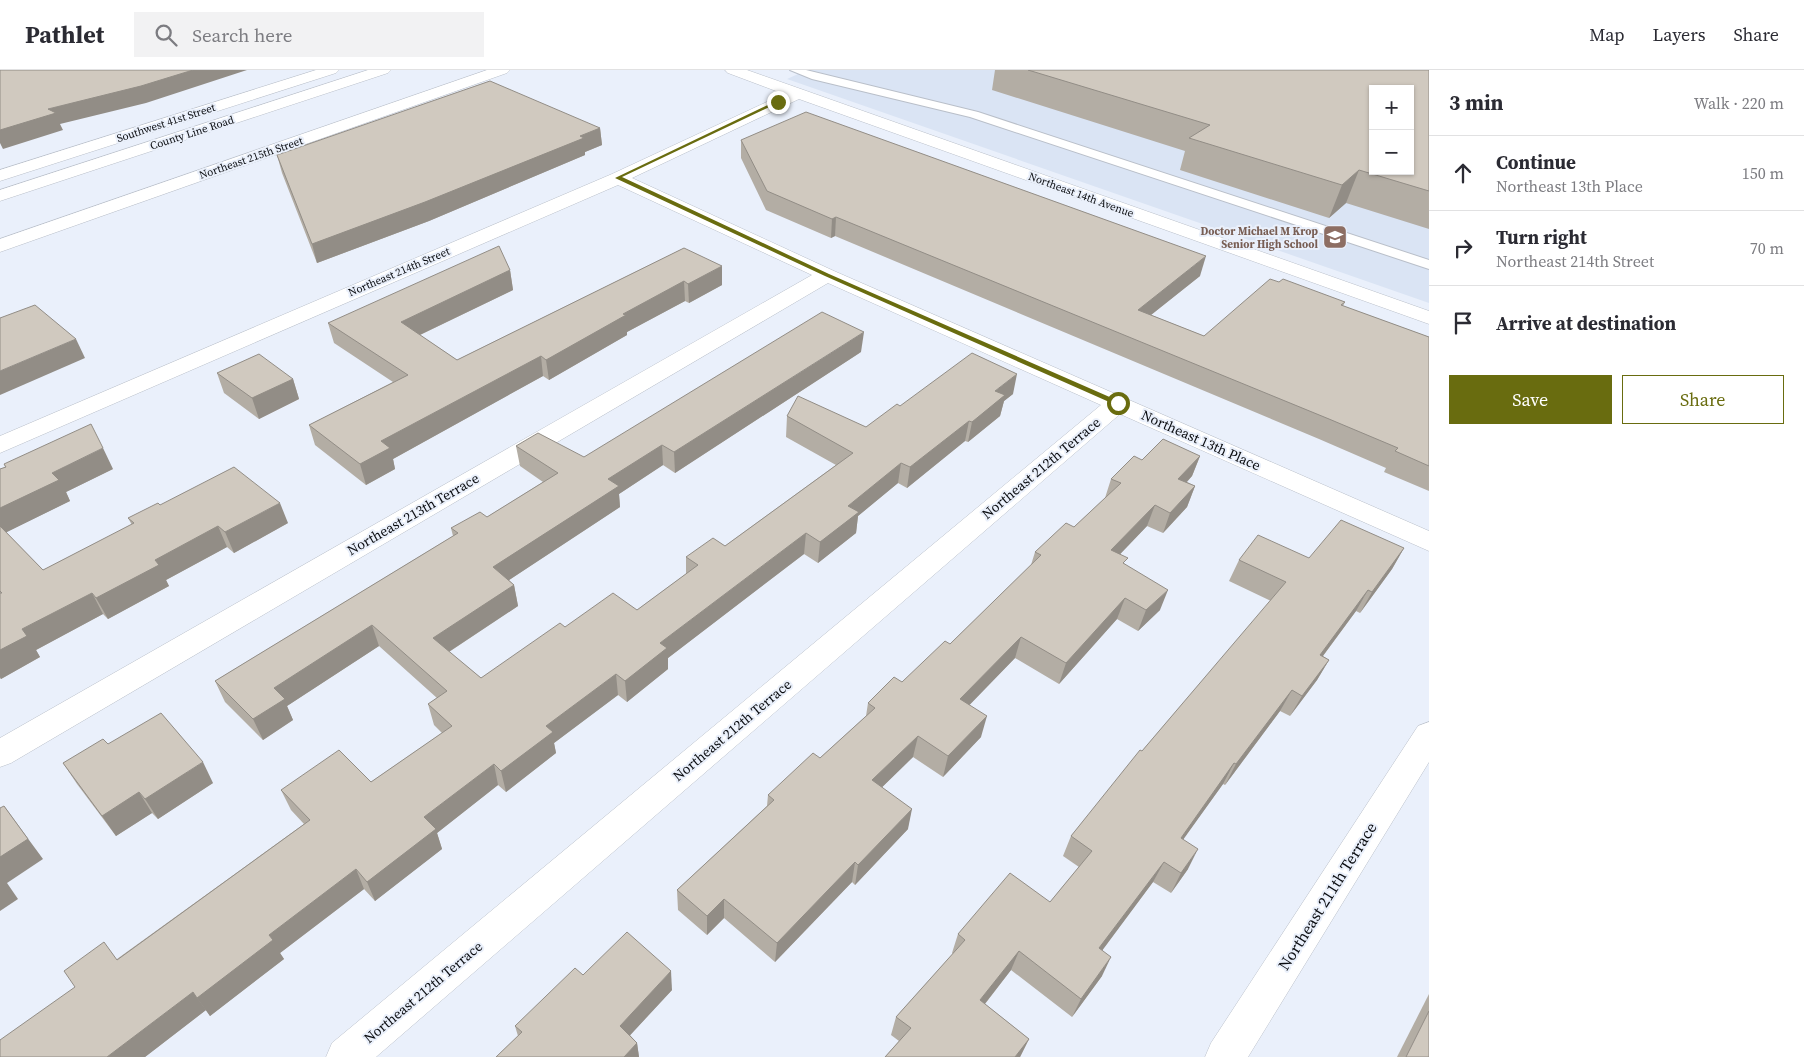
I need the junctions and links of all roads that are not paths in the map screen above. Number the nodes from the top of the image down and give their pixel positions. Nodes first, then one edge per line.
1 (331, 70) edge
2 (383, 70) edge
3 (502, 70) edge
4 (732, 70) edge
5 (795, 70) edge
6 (796, 94) junction
7 (0, 176) edge
8 (618, 178) junction
9 (0, 196) edge
10 (0, 246) edge
11 (1429, 264) edge
12 (827, 275) junction
13 (1429, 318) edge
14 (1118, 403) junction
15 (0, 445) edge
16 (1429, 542) edge
17 (1429, 736) edge
18 (0, 754) edge
19 (346, 1057) edge
20 (1225, 1057) edge

1 - 7 street, Southwest 41st Street
2 - 9 street, County Line Road
3 - 10 street, Northeast 215th Street
4 - 6 street, Northeast 14th Avenue
5 - 11 lane
6 - 8 street, Northeast 214th Street
6 - 13 street, Northeast 14th Avenue
8 - 12 street, Northeast 13th Place
8 - 15 street, Northeast 214th Street
12 - 14 street, Northeast 13th Place
12 - 18 street, Northeast 213th Terrace
14 - 16 street, Northeast 13th Place
14 - 19 street, Northeast 212th Terrace
17 - 20 street, Northeast 211th Terrace

